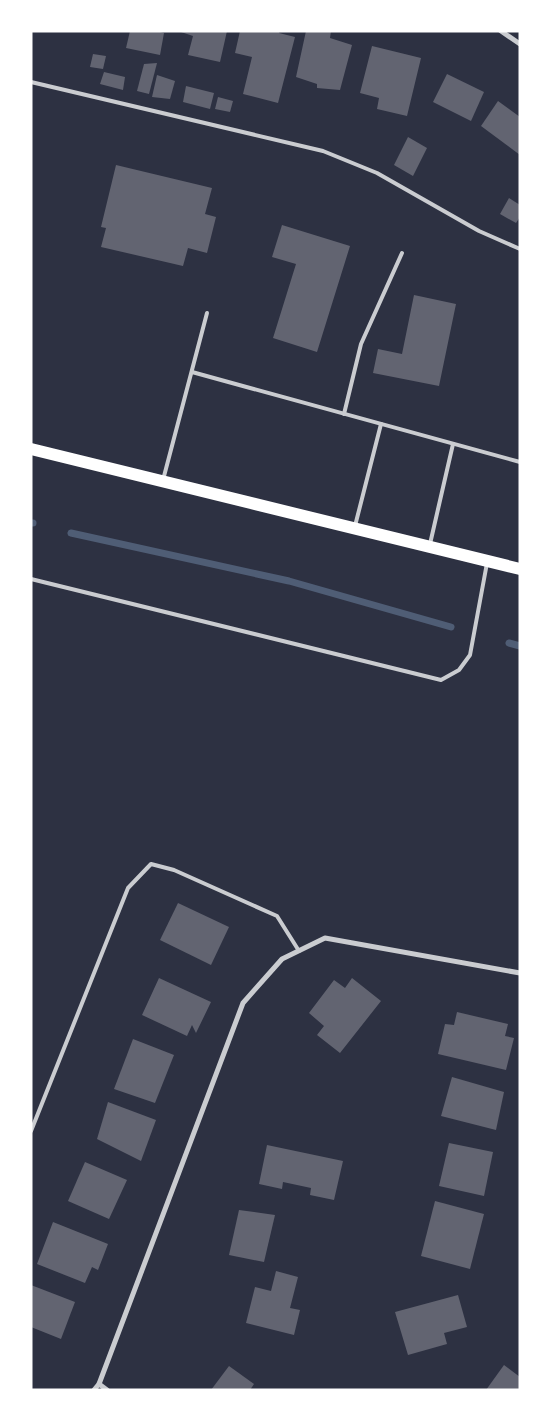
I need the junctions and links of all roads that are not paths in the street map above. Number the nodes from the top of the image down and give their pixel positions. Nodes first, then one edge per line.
1 (501, 31) edge
2 (520, 44) edge
3 (31, 82) edge
4 (520, 249) edge
5 (402, 253) dead end
6 (207, 313) dead end
7 (192, 372) junction
8 (344, 414) junction
9 (381, 424) junction
10 (453, 444) junction
11 (31, 449) edge
12 (520, 462) edge
13 (163, 482) junction
14 (355, 528) junction
15 (429, 547) junction
16 (488, 561) junction
17 (520, 569) edge
18 (31, 579) edge
19 (299, 951) junction
20 (520, 973) edge
21 (31, 1132) edge
22 (99, 1384) junction
23 (94, 1390) edge
24 (107, 1390) edge

1 - 2 street
3 - 4 lane
5 - 8 lane
6 - 7 lane
7 - 8 lane
7 - 13 lane
8 - 9 lane
9 - 10 lane
9 - 14 lane
10 - 12 lane
10 - 15 lane
11 - 13 main road
13 - 14 main road
14 - 15 main road
15 - 16 main road
16 - 17 main road
16 - 18 lane
19 - 20 street
19 - 21 lane
19 - 22 street
22 - 23 street
22 - 24 street

